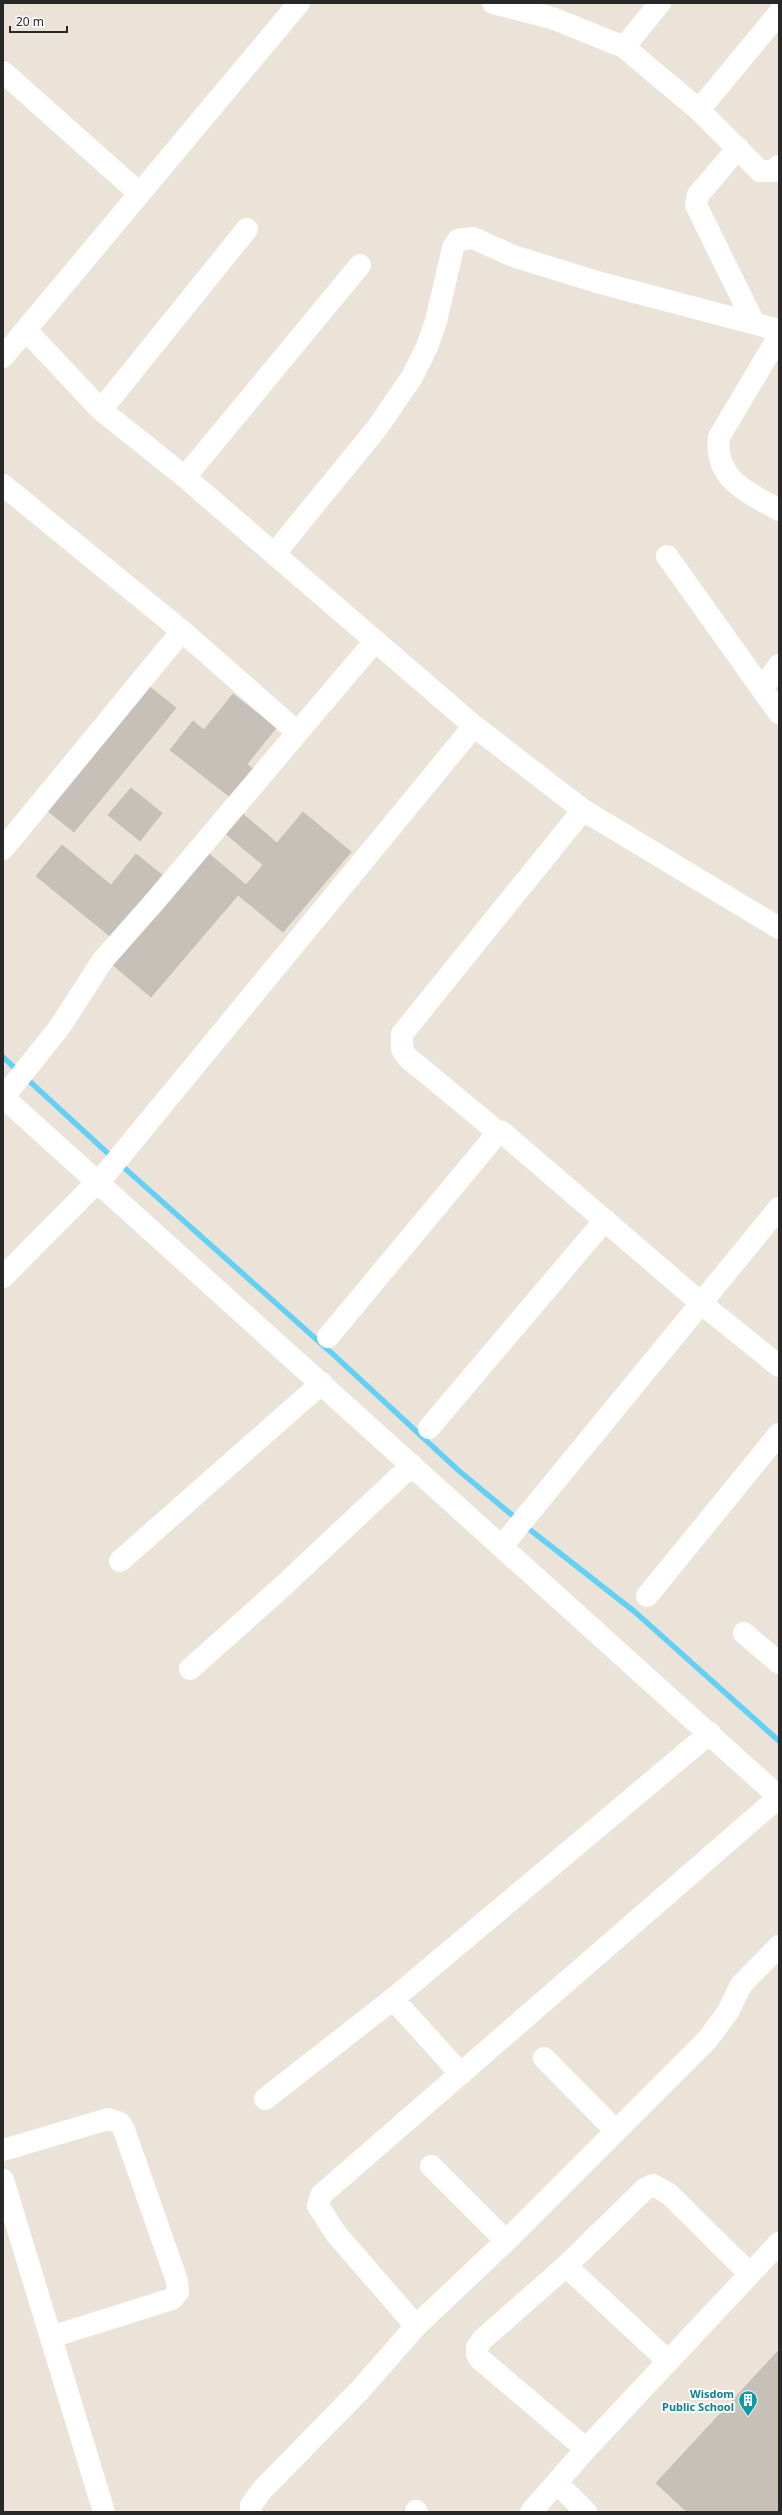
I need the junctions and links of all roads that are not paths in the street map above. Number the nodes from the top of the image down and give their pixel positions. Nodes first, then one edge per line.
1 (299, 3) edge
2 (493, 3) edge
3 (660, 3) edge
4 (779, 13) edge
5 (624, 47) junction
6 (3, 72) edge
7 (699, 110) junction
8 (738, 148) junction
9 (779, 166) edge
10 (139, 193) junction
11 (247, 229) dead end
12 (360, 265) dead end
13 (754, 323) junction
14 (26, 330) junction
15 (779, 330) edge
16 (779, 336) edge
17 (3, 357) edge
18 (101, 410) junction
19 (185, 477) junction
20 (3, 485) edge
21 (779, 510) edge
22 (275, 553) junction
23 (667, 556) dead end
24 (182, 631) junction
25 (375, 641) junction
26 (779, 665) edge
27 (762, 689) junction
28 (779, 713) edge
29 (474, 726) junction
30 (297, 732) junction
31 (583, 810) junction
32 (3, 849) edge
33 (778, 924) edge
34 (3, 1098) edge
35 (499, 1133) junction
36 (108, 1170) junction
37 (779, 1208) edge
38 (605, 1220) junction
39 (3, 1277) edge
40 (702, 1304) junction
41 (328, 1337) dead end
42 (779, 1366) edge
43 (322, 1383) junction
44 (429, 1428) dead end
45 (779, 1434) edge
46 (412, 1465) junction
47 (506, 1540) junction
48 (120, 1561) dead end
49 (647, 1596) dead end
50 (744, 1633) dead end
51 (779, 1663) edge
52 (190, 1669) dead end
53 (710, 1733) junction
54 (779, 1797) edge
55 (774, 1960) edge
56 (393, 1999) junction
57 (544, 2058) dead end
58 (461, 2074) junction
59 (265, 2099) dead end
60 (615, 2130) junction
61 (3, 2150) edge
62 (430, 2166) dead end
63 (3, 2180) edge
64 (506, 2241) junction
65 (779, 2243) edge
66 (566, 2266) junction
67 (749, 2273) junction
68 (416, 2326) junction
69 (51, 2337) junction
70 (668, 2361) junction
71 (586, 2449) junction
72 (557, 2483) junction
73 (104, 2512) edge
74 (251, 2512) edge
75 (531, 2512) edge
76 (586, 2512) edge

1 - 10 street
2 - 5 street
3 - 5 street
4 - 7 street
5 - 7 street
6 - 10 street
7 - 8 street
8 - 9 street
8 - 13 street
10 - 14 street
11 - 18 street
12 - 19 street
13 - 15 street
13 - 22 street
14 - 17 street
14 - 18 street
16 - 21 street
18 - 19 street
19 - 22 street
20 - 24 street
22 - 25 street
23 - 27 street
24 - 30 street
24 - 32 street
25 - 29 street
25 - 30 street
26 - 27 street
27 - 28 street
29 - 31 street
29 - 36 street
30 - 34 street
31 - 33 street
31 - 35 street
34 - 36 street
35 - 38 street
35 - 41 street
36 - 39 street
36 - 43 street
37 - 40 street
38 - 40 street
38 - 44 street
40 - 42 street
40 - 47 street
43 - 46 street
43 - 48 street
45 - 49 street
46 - 47 street
46 - 52 street
47 - 53 street
50 - 51 street
53 - 54 street
53 - 56 street
54 - 58 street
55 - 60 street
56 - 58 street
56 - 59 street
57 - 60 street
58 - 68 street
60 - 64 street
61 - 69 street
62 - 64 street
63 - 69 street
64 - 68 street
65 - 67 street
66 - 67 street
66 - 70 street
66 - 71 street
67 - 70 street
68 - 74 street
69 - 73 street
70 - 71 street
71 - 72 street
72 - 75 street
72 - 76 street

